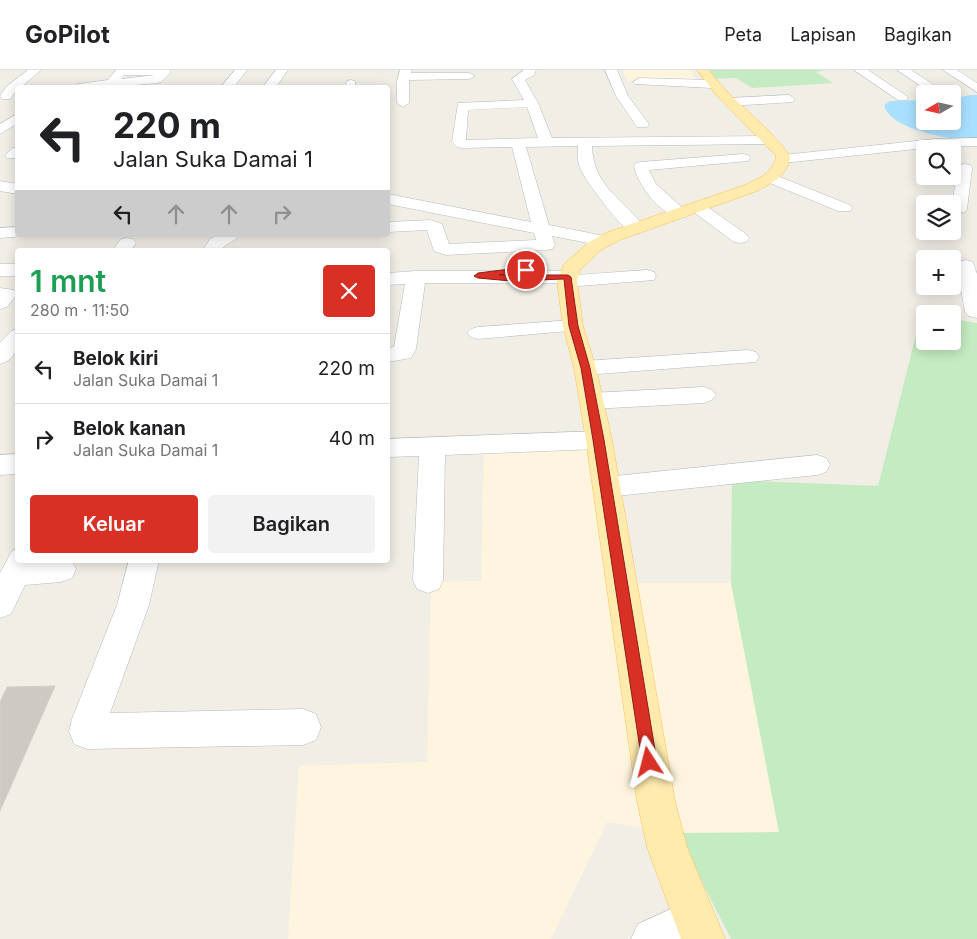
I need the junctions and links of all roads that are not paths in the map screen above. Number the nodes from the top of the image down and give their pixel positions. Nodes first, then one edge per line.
1 (18, 70) edge
2 (27, 70) edge
3 (35, 70) edge
4 (241, 70) edge
5 (282, 70) edge
6 (530, 70) edge
7 (611, 70) edge
8 (860, 70) edge
9 (903, 70) edge
10 (949, 70) edge
11 (121, 71) edge
12 (405, 74) edge
13 (446, 76) junction
14 (469, 76) dead end
15 (708, 78) edge
16 (662, 80) dead end
17 (639, 82) dead end
18 (17, 85) edge
19 (106, 85) edge
20 (228, 85) edge
21 (270, 85) edge
22 (927, 85) edge
23 (977, 88) edge
24 (447, 92) dead end
25 (902, 96) dead end
26 (789, 99) dead end
27 (403, 103) dead end
28 (532, 103) junction
29 (15, 119) edge
30 (0, 120) edge
31 (15, 120) edge
32 (642, 124) dead end
33 (0, 130) edge
34 (546, 141) junction
35 (584, 141) junction
36 (518, 142) junction
37 (977, 142) edge
38 (765, 149) junction
39 (969, 175) edge
40 (0, 186) edge
41 (15, 188) edge
42 (390, 199) edge
43 (961, 202) edge
44 (844, 208) dead end
45 (689, 210) junction
46 (390, 227) edge
47 (636, 228) junction
48 (541, 230) junction
49 (15, 232) edge
50 (0, 233) edge
51 (225, 237) edge
52 (740, 238) dead end
53 (604, 241) junction
54 (213, 248) edge
55 (966, 266) dead end
56 (0, 270) edge
57 (15, 270) edge
58 (569, 275) junction
59 (647, 276) dead end
60 (416, 277) junction
61 (390, 279) edge
62 (974, 291) edge
63 (0, 294) edge
64 (0, 303) edge
65 (975, 312) dead end
66 (573, 326) junction
67 (478, 333) dead end
68 (15, 339) edge
69 (390, 355) edge
70 (0, 357) edge
71 (748, 357) dead end
72 (585, 368) junction
73 (704, 395) dead end
74 (592, 400) junction
75 (599, 440) junction
76 (390, 448) edge
77 (432, 448) junction
78 (15, 464) edge
79 (0, 465) edge
80 (817, 465) dead end
81 (606, 487) junction
82 (132, 563) edge
83 (143, 563) edge
84 (18, 566) edge
85 (61, 569) dead end
86 (428, 580) dead end
87 (0, 604) edge
88 (76, 712) dead end
89 (303, 727) dead end
90 (699, 929) edge
91 (653, 939) edge

1 - 2 street
3 - 18 street
4 - 20 street
5 - 21 street
6 - 28 street
7 - 32 street
8 - 25 street
9 - 22 street
10 - 23 street
11 - 19 street
11 - 19 street
12 - 13 street
12 - 27 street
13 - 14 street
13 - 24 street
15 - 16 street
15 - 17 street
15 - 38 main road
26 - 38 street
28 - 34 street
28 - 36 street
29 - 30 street
31 - 33 street
34 - 35 street
34 - 36 street
35 - 38 street
35 - 47 street
36 - 48 street
37 - 38 street
38 - 44 street
38 - 45 main road
38 - 45 street
39 - 43 street
40 - 41 street
42 - 48 street
45 - 47 main road
45 - 52 street
46 - 48 street
47 - 53 main road
48 - 53 street
49 - 50 street
51 - 54 street
53 - 58 main road
55 - 62 street
56 - 57 street
58 - 59 street
58 - 60 street
58 - 66 main road
60 - 61 street
60 - 69 street
62 - 65 street
63 - 64 street
66 - 67 street
66 - 72 main road
68 - 70 street
71 - 72 street
72 - 74 main road
73 - 74 street
74 - 75 main road
75 - 77 street
75 - 81 main road
76 - 77 street
77 - 86 street
78 - 79 street
80 - 81 street
81 - 90 main road
82 - 88 street
83 - 89 street
84 - 85 street
84 - 87 street
90 - 91 street

